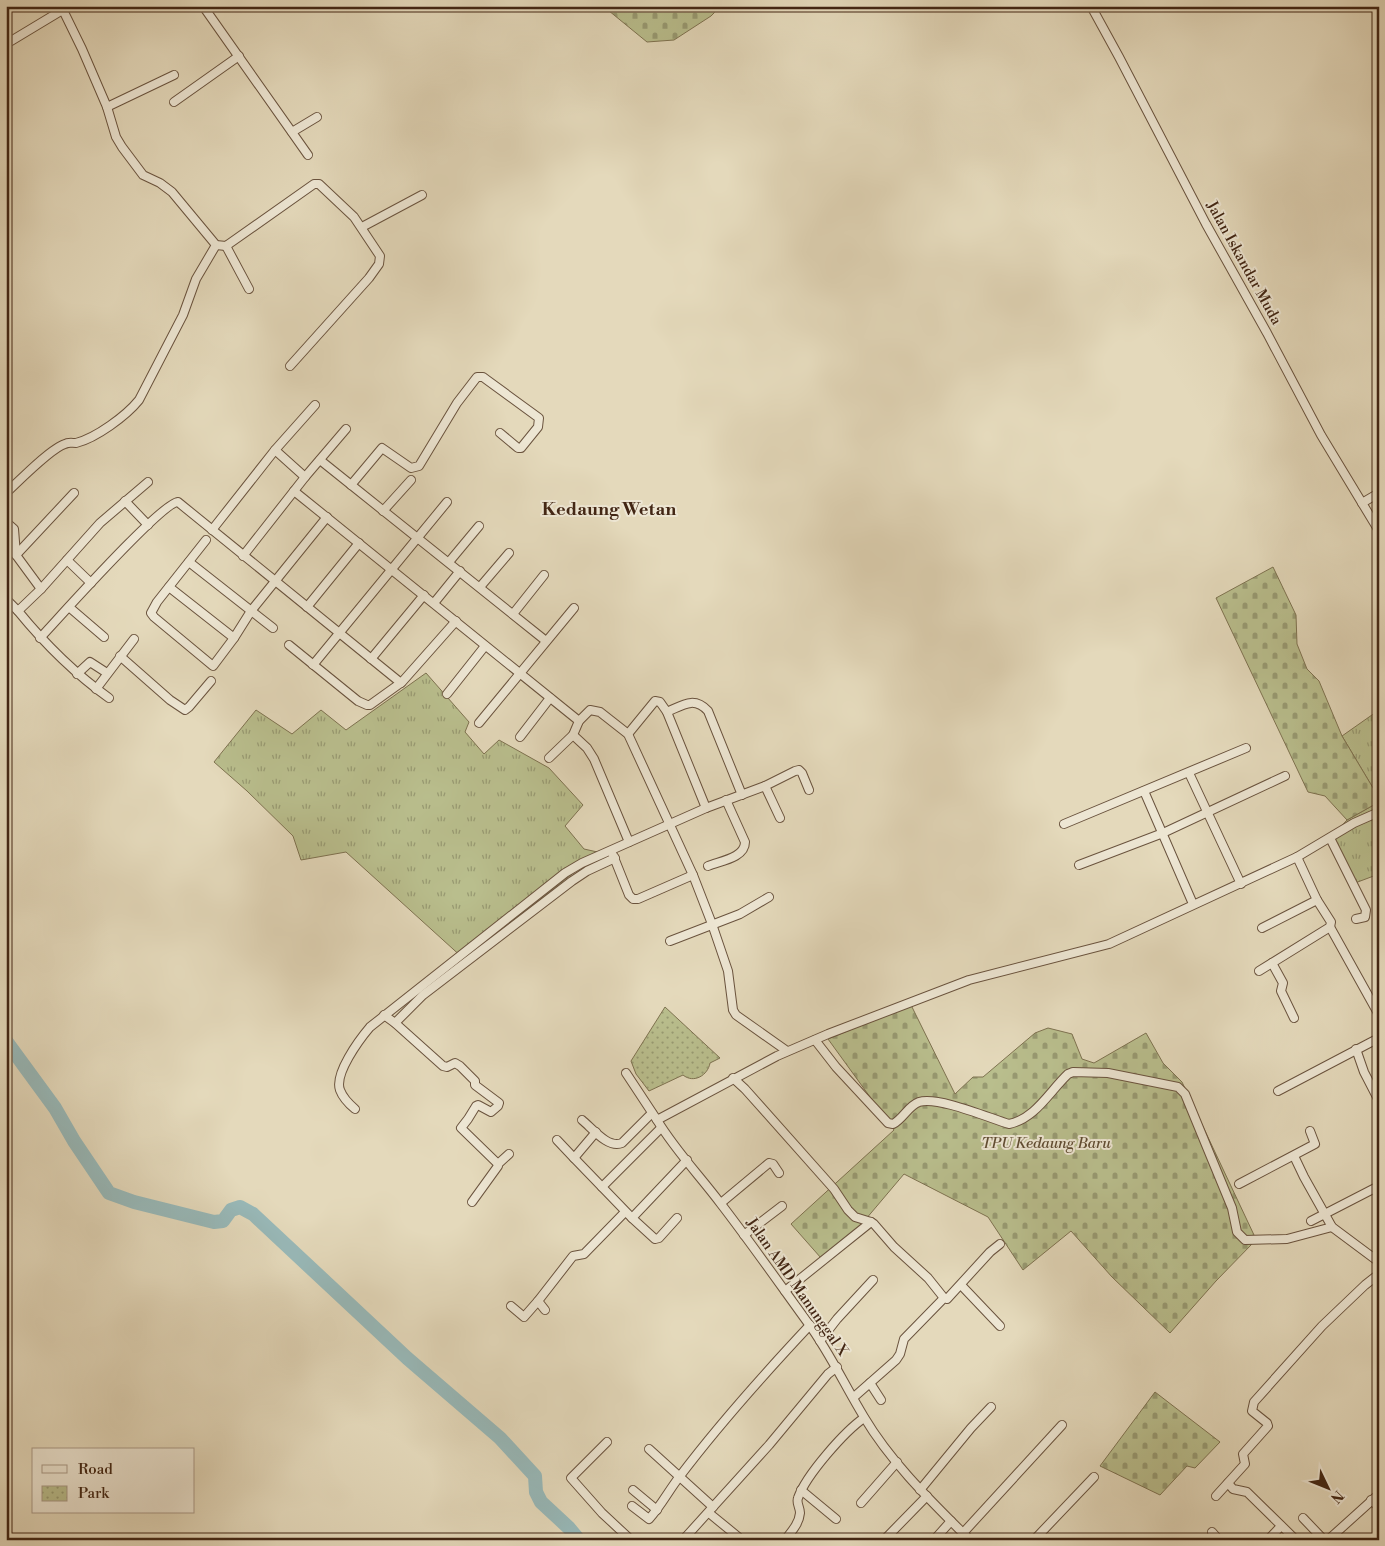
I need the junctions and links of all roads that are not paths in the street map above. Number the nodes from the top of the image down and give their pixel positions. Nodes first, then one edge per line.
1 (203, 6) edge
2 (1091, 6) edge
3 (64, 8) edge
4 (6, 44) edge
5 (239, 56) junction
6 (174, 75) dead end
7 (174, 102) dead end
8 (107, 107) junction
9 (318, 118) dead end
10 (292, 132) junction
11 (308, 155) dead end
12 (422, 195) dead end
13 (362, 226) junction
14 (216, 245) junction
15 (226, 246) junction
16 (249, 289) dead end
17 (290, 366) dead end
18 (315, 405) dead end
19 (346, 429) dead end
20 (500, 433) dead end
21 (275, 450) junction
22 (320, 460) junction
23 (305, 477) junction
24 (411, 480) dead end
25 (148, 482) dead end
26 (351, 485) junction
27 (294, 491) junction
28 (6, 493) edge
29 (74, 493) dead end
30 (1379, 493) edge
31 (125, 501) junction
32 (447, 502) dead end
33 (1362, 503) junction
34 (384, 511) junction
35 (327, 517) junction
36 (6, 522) edge
37 (148, 525) junction
38 (479, 526) dead end
39 (212, 530) junction
40 (1379, 531) edge
41 (416, 538) junction
42 (206, 540) dead end
43 (359, 543) junction
44 (6, 551) edge
45 (16, 551) junction
46 (509, 553) dead end
47 (243, 556) junction
48 (67, 560) junction
49 (189, 562) junction
50 (449, 562) junction
51 (392, 569) junction
52 (460, 571) junction
53 (544, 575) dead end
54 (275, 581) junction
55 (91, 583) junction
56 (168, 587) junction
57 (480, 587) junction
58 (41, 588) junction
59 (424, 595) junction
60 (6, 599) edge
61 (434, 603) junction
62 (6, 604) edge
63 (69, 606) junction
64 (307, 607) junction
65 (574, 608) dead end
66 (18, 611) junction
67 (251, 611) junction
68 (513, 614) junction
69 (456, 621) junction
70 (272, 628) dead end
71 (339, 633) junction
72 (104, 637) dead end
73 (40, 638) junction
74 (234, 638) junction
75 (134, 639) dead end
76 (546, 641) junction
77 (288, 645) dead end
78 (485, 646) junction
79 (120, 656) junction
80 (371, 659) junction
81 (313, 665) junction
82 (107, 673) junction
83 (519, 673) junction
84 (77, 674) junction
85 (210, 681) dead end
86 (401, 683) junction
87 (96, 689) junction
88 (447, 694) dead end
89 (109, 698) dead end
90 (550, 698) junction
91 (667, 712) junction
92 (579, 721) junction
93 (479, 723) dead end
94 (628, 734) junction
95 (573, 735) junction
96 (520, 737) dead end
97 (1246, 748) dead end
98 (549, 758) dead end
99 (1189, 772) junction
100 (1285, 776) dead end
101 (765, 786) junction
102 (809, 790) dead end
103 (1144, 791) junction
104 (742, 794) junction
105 (726, 800) junction
106 (706, 808) junction
107 (1379, 812) edge
108 (1208, 813) junction
109 (780, 818) dead end
110 (1064, 824) dead end
111 (670, 825) junction
112 (1163, 833) junction
113 (1330, 838) junction
114 (629, 842) junction
115 (613, 854) junction
116 (1297, 857) junction
117 (1079, 865) dead end
118 (708, 866) dead end
119 (693, 875) junction
120 (1242, 884) junction
121 (769, 897) dead end
122 (1317, 900) junction
123 (1194, 904) junction
124 (1356, 919) dead end
125 (712, 924) junction
126 (1262, 928) dead end
127 (1330, 928) junction
128 (670, 941) dead end
129 (1272, 962) junction
130 (1259, 971) dead end
131 (384, 1015) junction
132 (1379, 1015) edge
133 (1294, 1018) dead end
134 (395, 1023) junction
135 (1379, 1038) edge
136 (814, 1040) junction
137 (1356, 1049) junction
138 (787, 1052) junction
139 (626, 1073) dead end
140 (733, 1078) junction
141 (1278, 1091) dead end
142 (1379, 1101) edge
143 (354, 1109) dead end
144 (652, 1113) junction
145 (582, 1120) dead end
146 (657, 1120) junction
147 (661, 1128) junction
148 (1310, 1131) dead end
149 (596, 1132) junction
150 (557, 1140) dead end
151 (509, 1154) dead end
152 (1294, 1156) junction
153 (574, 1158) junction
154 (686, 1160) junction
155 (498, 1164) junction
156 (780, 1173) dead end
157 (1238, 1184) dead end
158 (1379, 1186) edge
159 (602, 1187) junction
160 (472, 1202) dead end
161 (721, 1204) junction
162 (782, 1206) dead end
163 (626, 1212) junction
164 (1324, 1213) junction
165 (632, 1218) junction
166 (677, 1218) dead end
167 (1311, 1221) dead end
168 (871, 1222) junction
169 (1332, 1227) junction
170 (744, 1236) junction
171 (1000, 1244) dead end
172 (1379, 1262) edge
173 (1378, 1275) edge
174 (873, 1280) dead end
175 (961, 1285) junction
176 (784, 1291) junction
177 (944, 1298) junction
178 (538, 1301) junction
179 (511, 1306) dead end
180 (545, 1310) dead end
181 (810, 1325) junction
182 (1000, 1326) dead end
183 (820, 1341) junction
184 (837, 1367) junction
185 (870, 1383) junction
186 (854, 1397) junction
187 (881, 1400) dead end
188 (991, 1407) dead end
189 (864, 1418) junction
190 (1062, 1424) dead end
191 (607, 1442) dead end
192 (649, 1449) dead end
193 (897, 1462) junction
194 (678, 1477) junction
195 (1094, 1477) dead end
196 (1228, 1483) junction
197 (633, 1490) dead end
198 (801, 1490) junction
199 (920, 1490) junction
200 (927, 1496) junction
201 (1216, 1496) dead end
202 (1375, 1497) edge
203 (861, 1503) dead end
204 (632, 1506) dead end
205 (1379, 1507) edge
206 (657, 1510) junction
207 (711, 1510) junction
208 (1303, 1518) dead end
209 (836, 1519) dead end
210 (951, 1521) junction
211 (1281, 1526) junction
212 (1212, 1532) dead end
213 (963, 1533) junction
214 (630, 1540) edge
215 (683, 1540) edge
216 (742, 1540) edge
217 (785, 1540) edge
218 (884, 1540) edge
219 (934, 1540) edge
220 (970, 1540) edge
221 (1034, 1540) edge
222 (1219, 1540) edge
223 (1268, 1540) edge
224 (1296, 1540) edge
225 (1324, 1540) edge
226 (1328, 1540) edge

1 - 5 street
2 - 33 street, Jalan Iskandar Muda
3 - 4 street
3 - 8 street
5 - 7 street
5 - 10 street
6 - 8 street
8 - 14 street
9 - 10 street
10 - 11 street
12 - 13 street
13 - 15 street
13 - 17 street
14 - 15 street
14 - 28 street
15 - 16 street
18 - 21 street
19 - 22 street
20 - 26 street
21 - 23 street
21 - 39 street
22 - 23 street
22 - 26 street
23 - 27 street
24 - 34 street
25 - 31 street
26 - 34 street
27 - 35 street
27 - 47 street
29 - 45 street
30 - 33 street
31 - 37 street
31 - 48 street
32 - 41 street
33 - 40 street, Jalan Iskandar Muda
34 - 41 street
35 - 43 street
35 - 54 street
36 - 45 street
37 - 39 street
37 - 55 street
38 - 50 street
39 - 47 street
41 - 50 street
41 - 51 street
42 - 49 street
43 - 51 street
43 - 64 street
44 - 45 street
45 - 58 street
46 - 57 street
47 - 54 street
48 - 55 street
48 - 58 street
49 - 56 street
49 - 67 street
50 - 52 street
51 - 59 street
51 - 71 street
52 - 57 street
52 - 61 street
53 - 68 street
54 - 64 street
54 - 67 street
55 - 63 street
56 - 74 street
56 - 74 street
57 - 68 street
58 - 66 street
59 - 61 street
59 - 80 street
60 - 66 street
61 - 69 street
62 - 66 street
63 - 72 street
63 - 73 street
64 - 71 street
65 - 76 street
66 - 73 street
67 - 70 street
67 - 74 street
68 - 76 street
69 - 78 street
69 - 86 street
71 - 80 street
71 - 81 street
73 - 84 street
75 - 79 street
76 - 83 street
77 - 81 street
78 - 83 street
78 - 88 street
79 - 82 street
79 - 85 street
80 - 86 street
81 - 86 street
82 - 84 street
82 - 87 street
83 - 90 street
83 - 93 street
84 - 87 street
87 - 89 street
90 - 92 street
90 - 96 street
91 - 94 street
91 - 104 street
91 - 106 street
92 - 94 street
92 - 95 street
94 - 111 street
95 - 98 street
95 - 114 street
97 - 99 street
99 - 103 street
99 - 108 street
100 - 108 street
101 - 102 street
101 - 104 street
101 - 109 street
103 - 110 street
103 - 112 street
104 - 105 street
105 - 106 street
105 - 118 street
106 - 111 street
107 - 113 street
108 - 112 street
108 - 120 street
111 - 114 street
111 - 119 street
112 - 117 street
112 - 123 street
113 - 116 street
113 - 124 street
114 - 115 street
115 - 119 street
115 - 131 street
115 - 134 street
116 - 120 street
116 - 122 street
119 - 125 street
120 - 123 street
121 - 125 street
122 - 126 street
122 - 127 street
123 - 136 street
125 - 128 street
125 - 138 street
127 - 129 street
127 - 132 street
129 - 130 street
129 - 133 street
131 - 134 street
131 - 143 street
134 - 155 street
135 - 137 street
136 - 138 street
136 - 169 street
137 - 141 street
137 - 142 street
138 - 140 street
139 - 144 street, Jalan AMD Manunggal X
140 - 146 street
140 - 168 street
144 - 146 street, Jalan AMD Manunggal X
144 - 149 street
145 - 149 street
146 - 147 street, Jalan AMD Manunggal X
147 - 154 street, Jalan AMD Manunggal X
147 - 159 street
148 - 152 street
149 - 153 street
150 - 153 street
151 - 155 street
152 - 157 street
152 - 164 street
153 - 159 street
154 - 161 street, Jalan AMD Manunggal X
154 - 165 street
155 - 160 street
156 - 161 street
158 - 164 street
159 - 163 street
161 - 170 street, Jalan AMD Manunggal X
162 - 170 street
163 - 165 street
163 - 178 street
164 - 167 street
164 - 169 street
165 - 166 street
168 - 176 street
168 - 177 street
169 - 172 street
170 - 176 street, Jalan AMD Manunggal X
171 - 175 street
173 - 196 street
174 - 183 street
175 - 177 street
175 - 182 street
176 - 181 street, Jalan AMD Manunggal X
177 - 185 street
178 - 179 street
178 - 180 street
181 - 183 street, Jalan AMD Manunggal X
181 - 194 street
183 - 184 street, Jalan AMD Manunggal X
184 - 186 street, Jalan AMD Manunggal X
184 - 207 street
185 - 186 street
185 - 187 street
186 - 189 street, Jalan AMD Manunggal X
188 - 199 street
189 - 193 street, Jalan AMD Manunggal X
189 - 198 street
190 - 213 street
191 - 214 street
192 - 194 street
193 - 199 street, Jalan AMD Manunggal X
193 - 203 street
194 - 206 street
194 - 207 street
195 - 221 street
196 - 201 street
196 - 211 street
197 - 206 street
198 - 209 street
198 - 217 street
199 - 200 street, Jalan AMD Manunggal X
200 - 210 street, Jalan AMD Manunggal X
200 - 218 street
202 - 205 street
202 - 226 street
204 - 206 street
207 - 215 street
207 - 216 street
208 - 225 street
210 - 213 street, Jalan AMD Manunggal X
210 - 219 street
211 - 223 street
211 - 224 street
212 - 222 street
213 - 220 street, Jalan AMD Manunggal X

